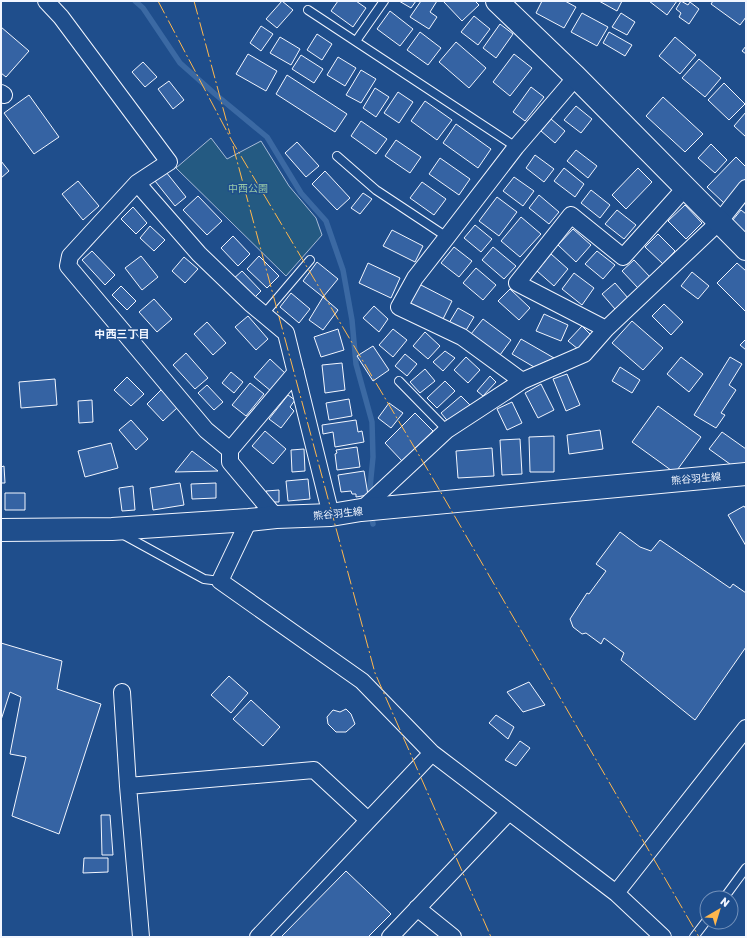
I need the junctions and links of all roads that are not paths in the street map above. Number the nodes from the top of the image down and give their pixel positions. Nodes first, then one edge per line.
1 (46, 1) edge
2 (384, 1) edge
3 (508, 5) edge
4 (308, 10) dead end
5 (356, 41) junction
6 (576, 77) junction
7 (516, 147) junction
8 (337, 156) dead end
9 (137, 183) junction
10 (685, 188) junction
11 (746, 188) edge
12 (719, 222) junction
13 (447, 237) junction
14 (746, 249) edge
15 (310, 260) dead end
16 (264, 314) junction
17 (606, 329) junction
18 (296, 372) junction
19 (399, 381) dead end
20 (522, 381) junction
21 (448, 430) junction
22 (230, 450) junction
23 (746, 474) edge
24 (746, 480) edge
25 (647, 483) junction
26 (371, 506) junction
27 (331, 515) junction
28 (276, 517) junction
29 (249, 520) junction
30 (112, 529) junction
31 (1, 531) edge
32 (220, 581) junction
33 (122, 692) dead end
34 (746, 728) edge
35 (432, 753) junction
36 (128, 786) junction
37 (509, 812) junction
38 (368, 820) junction
39 (746, 868) edge
40 (619, 889) junction
41 (730, 890) edge
42 (418, 908) junction
43 (141, 937) edge
44 (258, 937) edge
45 (390, 937) edge
46 (453, 937) edge
47 (663, 937) edge

1 - 9 street
2 - 5 lane
3 - 6 main road
4 - 5 lane
5 - 7 lane
6 - 7 street
6 - 10 main road
7 - 13 street
8 - 13 lane
9 - 16 street
9 - 22 street
10 - 12 main road
10 - 17 street
11 - 12 street
12 - 14 main road
12 - 17 street
13 - 20 street
15 - 16 lane
16 - 18 street
17 - 20 street
18 - 22 street
18 - 27 street
19 - 21 lane
20 - 21 street
21 - 26 street
22 - 28 street
23 - 25 main road, 熊谷羽生線
24 - 25 main road, 熊谷羽生線
25 - 26 main road, 熊谷羽生線
26 - 27 main road, 熊谷羽生線
27 - 28 main road, 熊谷羽生線
28 - 29 main road, 熊谷羽生線
29 - 30 main road, 熊谷羽生線
29 - 32 street
30 - 31 main road, 熊谷羽生線
30 - 32 lane
32 - 35 street
33 - 36 street
34 - 40 street
35 - 37 street
35 - 38 street
36 - 38 street
36 - 43 street
37 - 40 street
37 - 42 street
38 - 44 street
39 - 41 lane
40 - 47 street
42 - 45 street
42 - 46 street

